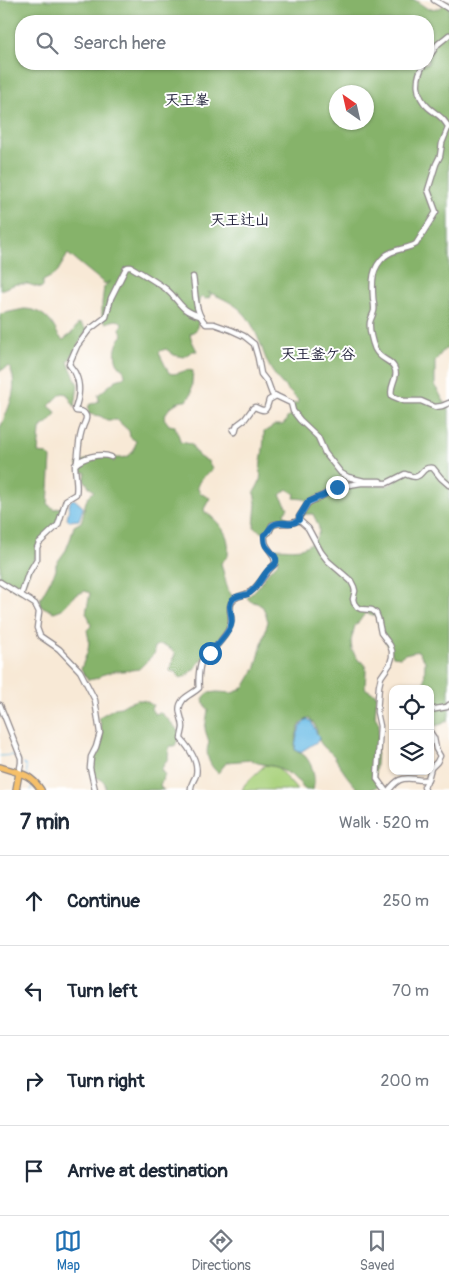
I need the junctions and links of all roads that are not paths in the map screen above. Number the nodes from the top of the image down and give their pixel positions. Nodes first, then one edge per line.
1 (434, 0) edge
2 (449, 9) edge
3 (449, 35) edge
4 (434, 50) edge
5 (421, 70) edge
6 (193, 277) dead end
7 (200, 316) junction
8 (277, 396) junction
9 (449, 404) edge
10 (233, 430) dead end
11 (111, 458) dead end
12 (77, 462) junction
13 (387, 483) junction
14 (449, 485) edge
15 (299, 520) junction
16 (0, 582) edge
17 (21, 595) junction
18 (0, 705) edge
19 (449, 705) edge
20 (434, 709) edge
21 (434, 738) edge
22 (434, 765) edge
23 (0, 767) edge
24 (19, 773) junction
25 (429, 775) edge
26 (427, 781) dead end
27 (16, 790) edge
28 (41, 790) edge
29 (95, 790) edge
30 (190, 790) edge
31 (387, 790) edge
32 (425, 790) edge

1 - 2 street
3 - 4 street
5 - 9 street
6 - 7 street
7 - 8 street
7 - 12 street
8 - 10 street
8 - 13 street
11 - 12 street
12 - 17 street
13 - 14 street
13 - 15 street
15 - 30 street
15 - 31 street
16 - 17 street
17 - 29 street
18 - 24 street
19 - 20 street
21 - 22 street
23 - 24 main road
24 - 27 main road
24 - 28 main road
25 - 31 street
26 - 32 street

